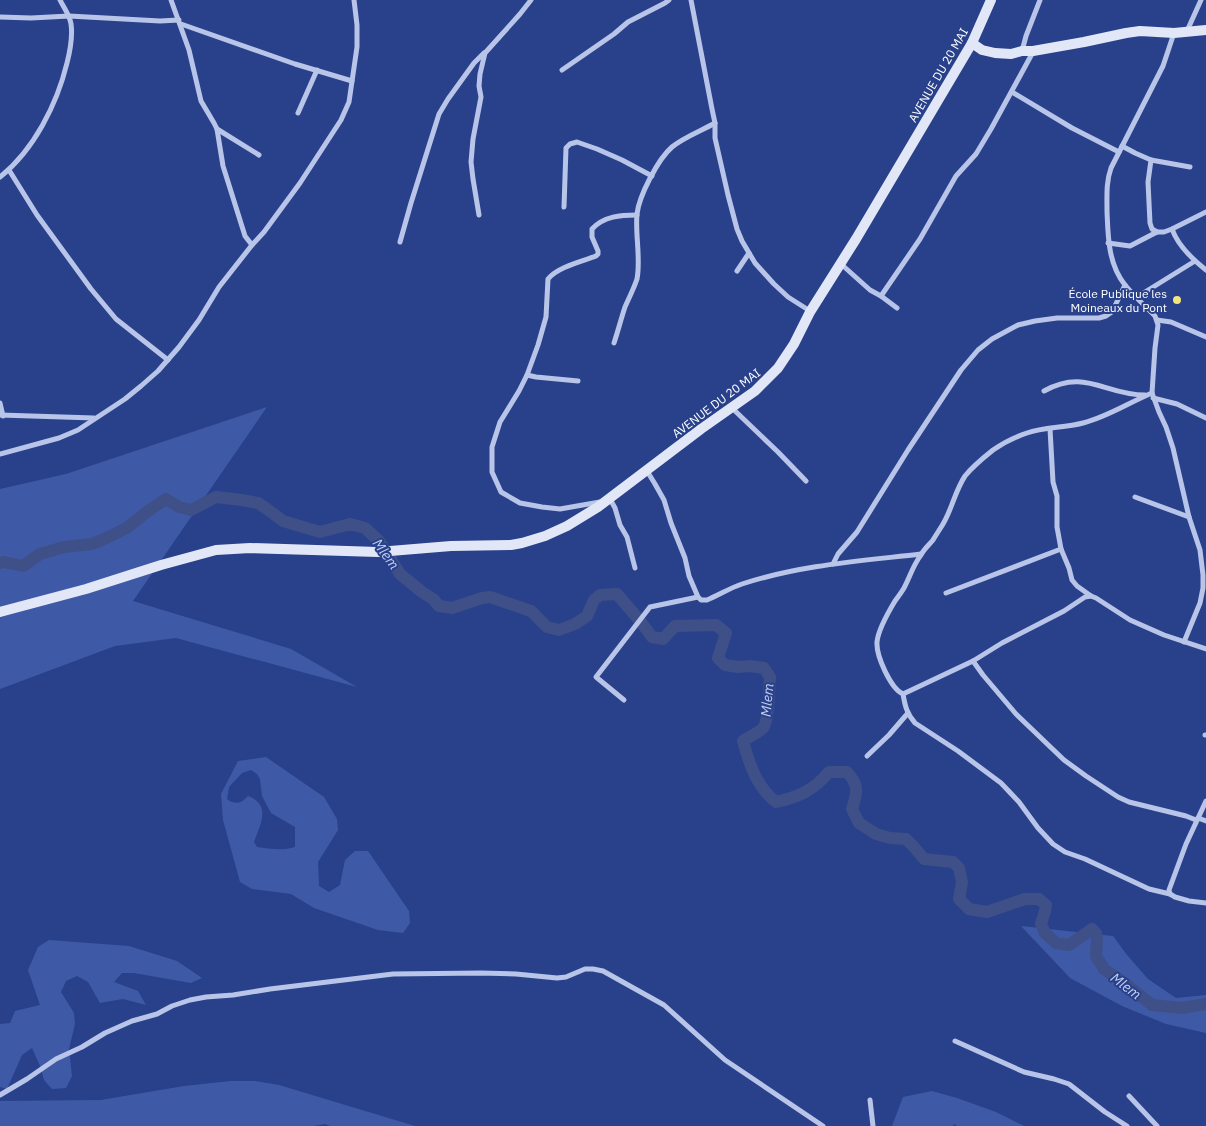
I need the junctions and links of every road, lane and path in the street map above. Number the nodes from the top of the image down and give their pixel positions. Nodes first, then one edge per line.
1 (60, 0) edge
2 (171, 0) edge
3 (354, 0) edge
4 (531, 0) edge
5 (668, 0) edge
6 (691, 0) edge
7 (991, 0) edge
8 (1040, 0) edge
9 (1201, 0) edge
10 (68, 16) junction
11 (0, 17) edge
12 (180, 22) junction
13 (1206, 30) edge
14 (1186, 32) junction
15 (1174, 33) junction
16 (972, 43) junction
17 (1022, 51) junction
18 (1033, 51) junction
19 (485, 53) junction
20 (317, 70) junction
21 (562, 70) dead end
22 (352, 81) junction
23 (1012, 92) junction
24 (298, 114) dead end
25 (715, 123) junction
26 (217, 129) junction
27 (1122, 146) junction
28 (1119, 152) junction
29 (259, 155) dead end
30 (1151, 160) junction
31 (1190, 167) dead end
32 (9, 170) junction
33 (652, 176) junction
34 (0, 177) edge
35 (564, 207) dead end
36 (1206, 212) edge
37 (637, 214) junction
38 (479, 215) dead end
39 (1172, 229) junction
40 (1157, 232) junction
41 (400, 242) dead end
42 (1108, 243) junction
43 (252, 245) junction
44 (749, 253) junction
45 (1195, 261) junction
46 (841, 264) junction
47 (1206, 270) edge
48 (737, 271) dead end
49 (1125, 285) junction
50 (881, 296) junction
51 (1137, 297) junction
52 (897, 308) dead end
53 (810, 312) junction
54 (1157, 320) junction
55 (1206, 337) edge
56 (614, 343) dead end
57 (168, 360) junction
58 (527, 375) junction
59 (578, 381) dead end
60 (1044, 391) dead end
61 (1151, 395) junction
62 (0, 403) edge
63 (732, 408) junction
64 (2, 415) edge
65 (95, 418) junction
66 (1206, 418) edge
67 (1050, 429) junction
68 (0, 454) edge
69 (647, 471) junction
70 (806, 481) dead end
71 (1134, 497) dead end
72 (608, 501) junction
73 (1189, 518) junction
74 (1061, 549) junction
75 (921, 554) junction
76 (833, 564) junction
77 (635, 568) dead end
78 (946, 593) dead end
79 (1091, 596) junction
80 (698, 597) junction
81 (0, 612) edge
82 (1184, 642) junction
83 (1206, 649) edge
84 (973, 661) junction
85 (903, 694) junction
86 (624, 700) dead end
87 (908, 713) junction
88 (866, 756) dead end
89 (1206, 801) edge
90 (1197, 819) junction
91 (1206, 821) edge
92 (1170, 894) junction
93 (1206, 903) edge
94 (955, 1041) dead end
95 (0, 1095) edge
96 (1129, 1096) dead end
97 (870, 1100) dead end
98 (823, 1126) edge
99 (874, 1126) edge
100 (1127, 1126) edge
101 (1157, 1126) edge

1 - 10 street
2 - 12 street
3 - 22 street
4 - 19 street
5 - 21 street
6 - 25 street
7 - 16 main road, AVENUE DU 20 MAI
8 - 17 street
9 - 14 street
10 - 11 street
10 - 12 street
10 - 32 street
12 - 20 street
12 - 26 street
13 - 14 main road
14 - 15 main road
15 - 18 main road
15 - 27 street
16 - 17 main road
16 - 46 main road, AVENUE DU 20 MAI
17 - 18 main road
18 - 23 street
19 - 38 street
19 - 41 street
20 - 22 street
20 - 24 street
22 - 43 street
23 - 28 street
23 - 50 street
25 - 33 street
25 - 44 street
26 - 29 street
26 - 43 street
27 - 28 street
27 - 30 street
28 - 42 street
30 - 31 street
30 - 40 street
32 - 34 street
32 - 57 street
33 - 35 street
33 - 37 street
36 - 39 street
37 - 56 street
37 - 58 street
39 - 40 street
39 - 45 street
40 - 42 street
42 - 49 street
43 - 57 street
44 - 48 street
44 - 53 street
45 - 47 street
45 - 51 street
46 - 50 street
46 - 53 main road, AVENUE DU 20 MAI
49 - 51 street
49 - 76 street
50 - 52 street
51 - 54 street
53 - 63 main road, AVENUE DU 20 MAI
54 - 55 street
54 - 61 street
57 - 65 street
58 - 59 street
58 - 72 street
60 - 61 street
61 - 66 street
61 - 67 street
61 - 73 street
62 - 64 street
63 - 69 main road, AVENUE DU 20 MAI
63 - 70 street
64 - 65 street
65 - 68 street
67 - 74 street
67 - 75 street
69 - 72 main road, AVENUE DU 20 MAI
69 - 80 street
71 - 73 street
72 - 77 street
72 - 81 main road, AVENUE DU 20 MAI
73 - 82 street
74 - 78 street
74 - 79 street
75 - 76 street
75 - 85 street
76 - 80 street
79 - 82 street
79 - 84 street
80 - 86 street
82 - 83 street
84 - 85 street
84 - 90 street
85 - 87 street
87 - 88 street
87 - 92 street
89 - 90 street
90 - 91 street
90 - 92 street
92 - 93 street
94 - 100 street
95 - 98 street
96 - 101 street
97 - 99 street

